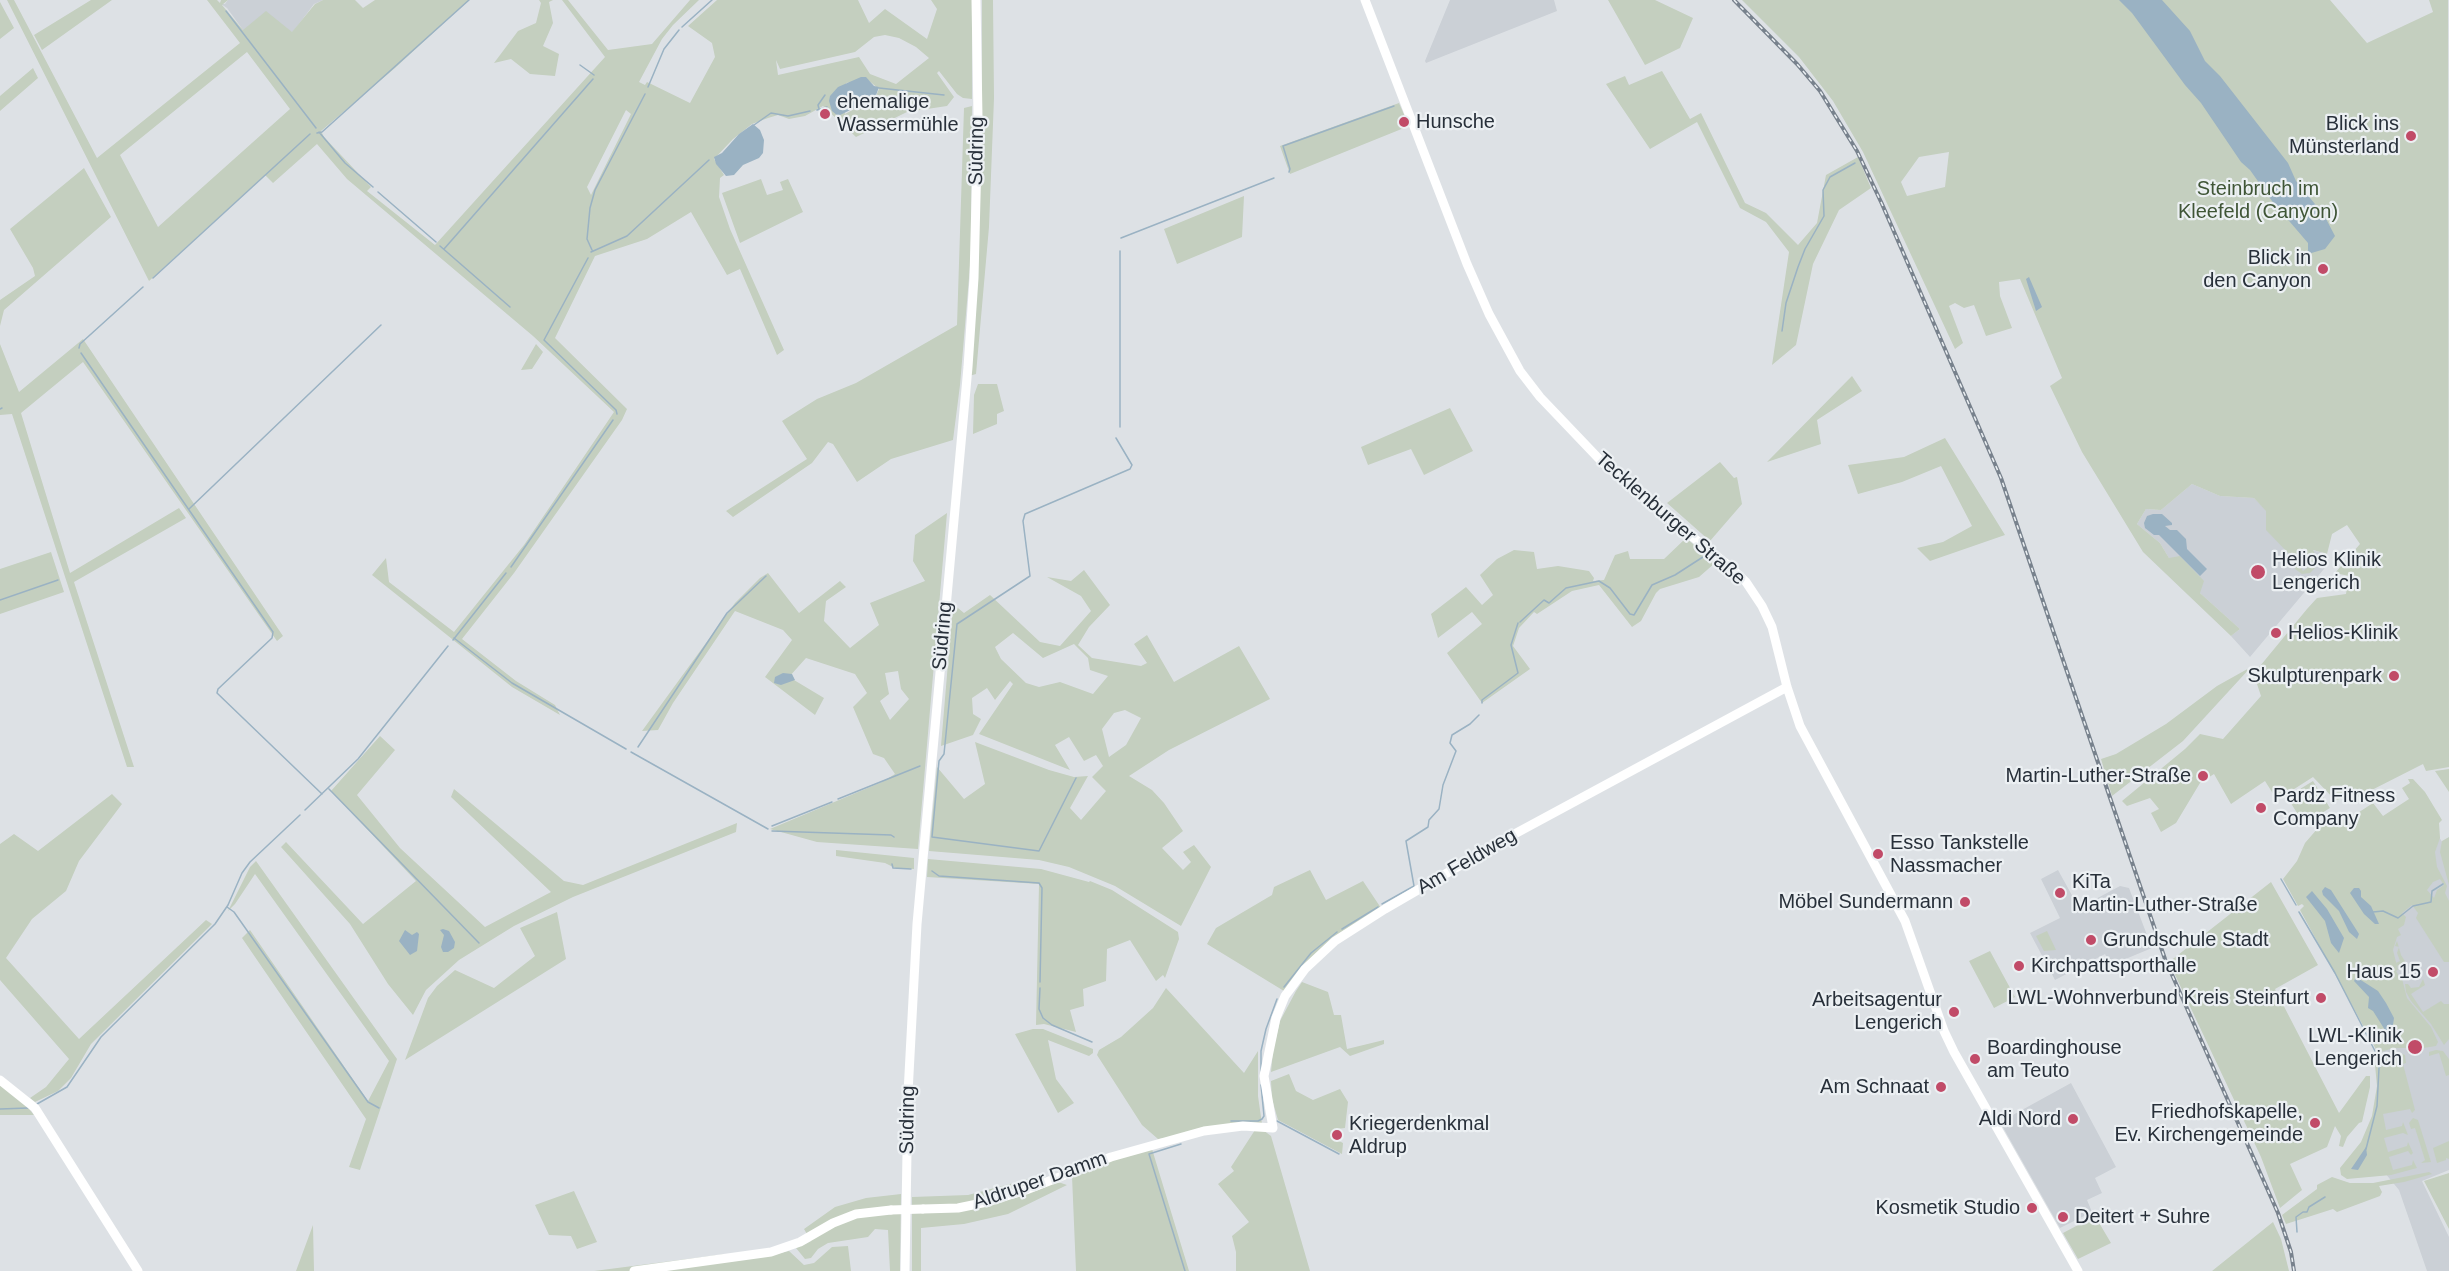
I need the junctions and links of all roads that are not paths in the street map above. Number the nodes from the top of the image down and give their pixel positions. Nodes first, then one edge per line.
1 (976, 0) edge
2 (1365, 0) edge
3 (1787, 687) junction
4 (0, 1080) edge
5 (1273, 1128) joint
6 (138, 1271) edge
7 (634, 1271) edge
8 (905, 1271) edge
9 (2078, 1271) edge

1 - 8 street, Südring
2 - 3 street, Tecklenburger Straße
3 - 5 street, Am Feldweg
3 - 9 street, Tecklenburger Straße
4 - 6 street
5 - 7 street, Aldruper Damm, bridge

